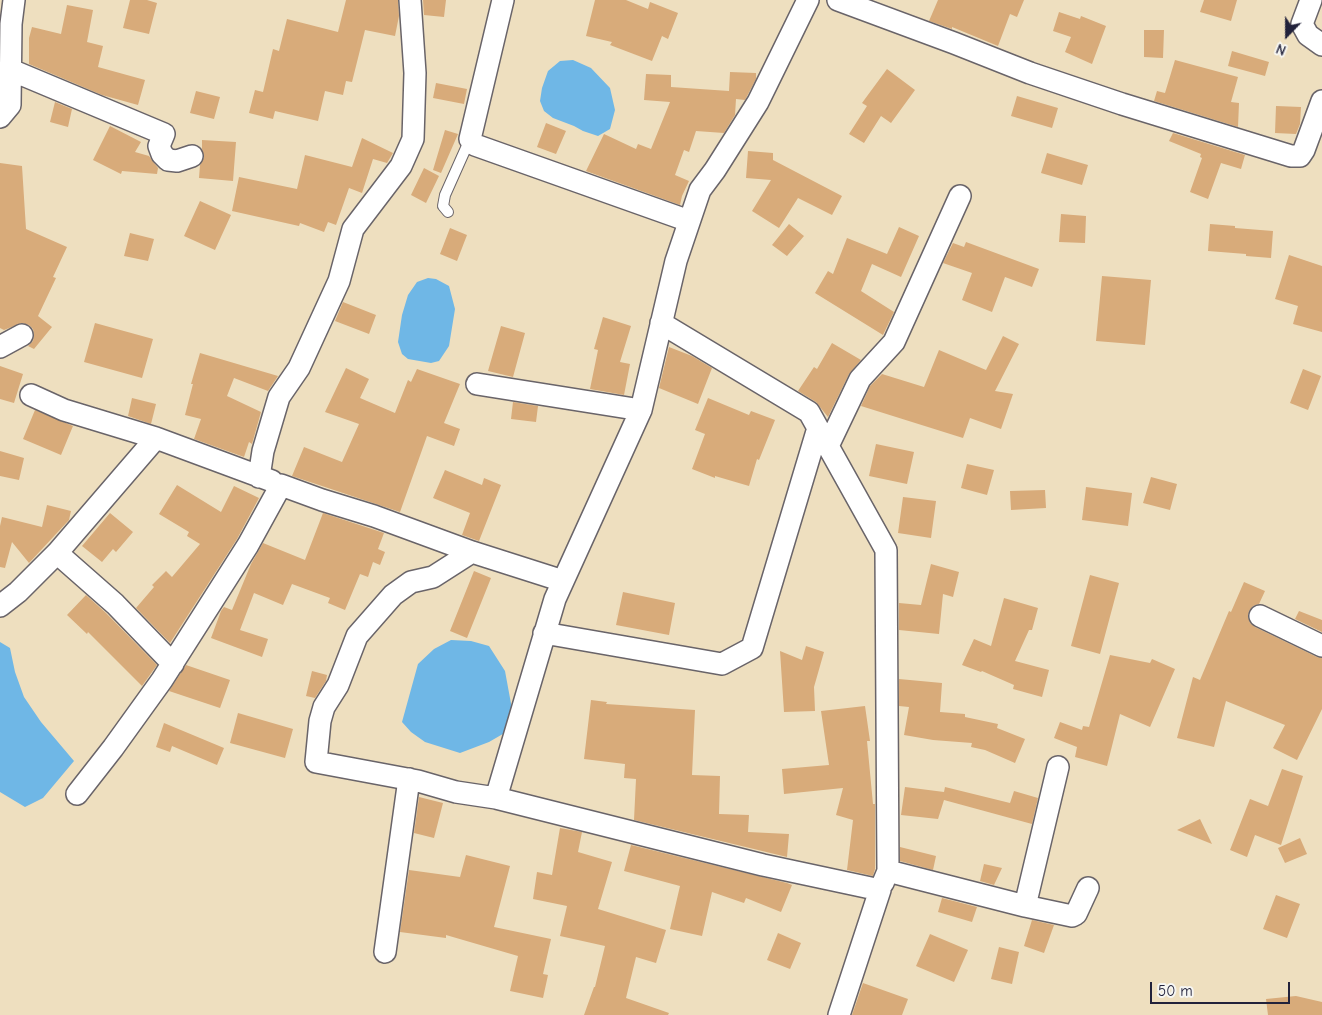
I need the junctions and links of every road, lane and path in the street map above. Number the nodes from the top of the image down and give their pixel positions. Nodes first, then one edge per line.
1 (14, 0) edge
2 (410, 0) edge
3 (503, 0) edge
4 (808, 0) edge
5 (838, 0) edge
6 (1310, 0) edge
7 (6, 25) edge
8 (1322, 45) edge
9 (11, 70) junction
10 (1322, 101) edge
11 (0, 117) edge
12 (470, 140) junction
13 (192, 156) dead end
14 (960, 196) dead end
15 (448, 212) dead end
16 (689, 221) junction
17 (661, 323) junction
18 (22, 335) dead end
19 (0, 347) edge
20 (477, 384) dead end
21 (31, 395) dead end
22 (640, 410) junction
23 (818, 428) junction
24 (156, 438) junction
25 (828, 446) junction
26 (259, 476) junction
27 (282, 485) junction
28 (472, 552) junction
29 (58, 553) junction
30 (563, 580) junction
31 (0, 606) edge
32 (1260, 616) dead end
33 (544, 633) junction
34 (1322, 646) edge
35 (173, 664) junction
36 (1058, 767) dead end
37 (408, 779) junction
38 (77, 794) dead end
39 (496, 798) junction
40 (888, 871) junction
41 (1088, 888) dead end
42 (880, 890) junction
43 (1025, 906) junction
44 (385, 952) dead end
45 (839, 1015) edge

1 - 7 street
2 - 26 street
3 - 12 street
4 - 16 street
5 - 10 street
6 - 8 street
7 - 9 street
9 - 11 street
9 - 13 street
12 - 15 lane
12 - 16 street
14 - 25 street
16 - 17 street
17 - 22 street
17 - 23 street
18 - 19 street
20 - 22 street
21 - 24 street
22 - 30 street
23 - 25 street
23 - 33 street
24 - 26 street
24 - 29 street
25 - 40 street
26 - 27 street
27 - 28 street
27 - 35 street
28 - 30 street
28 - 37 street
29 - 31 street
29 - 35 street
30 - 33 street
32 - 34 street
33 - 39 street
35 - 38 street
36 - 43 street
37 - 39 street
37 - 44 street
39 - 42 street
40 - 42 street
40 - 43 street
41 - 43 street
42 - 45 street

